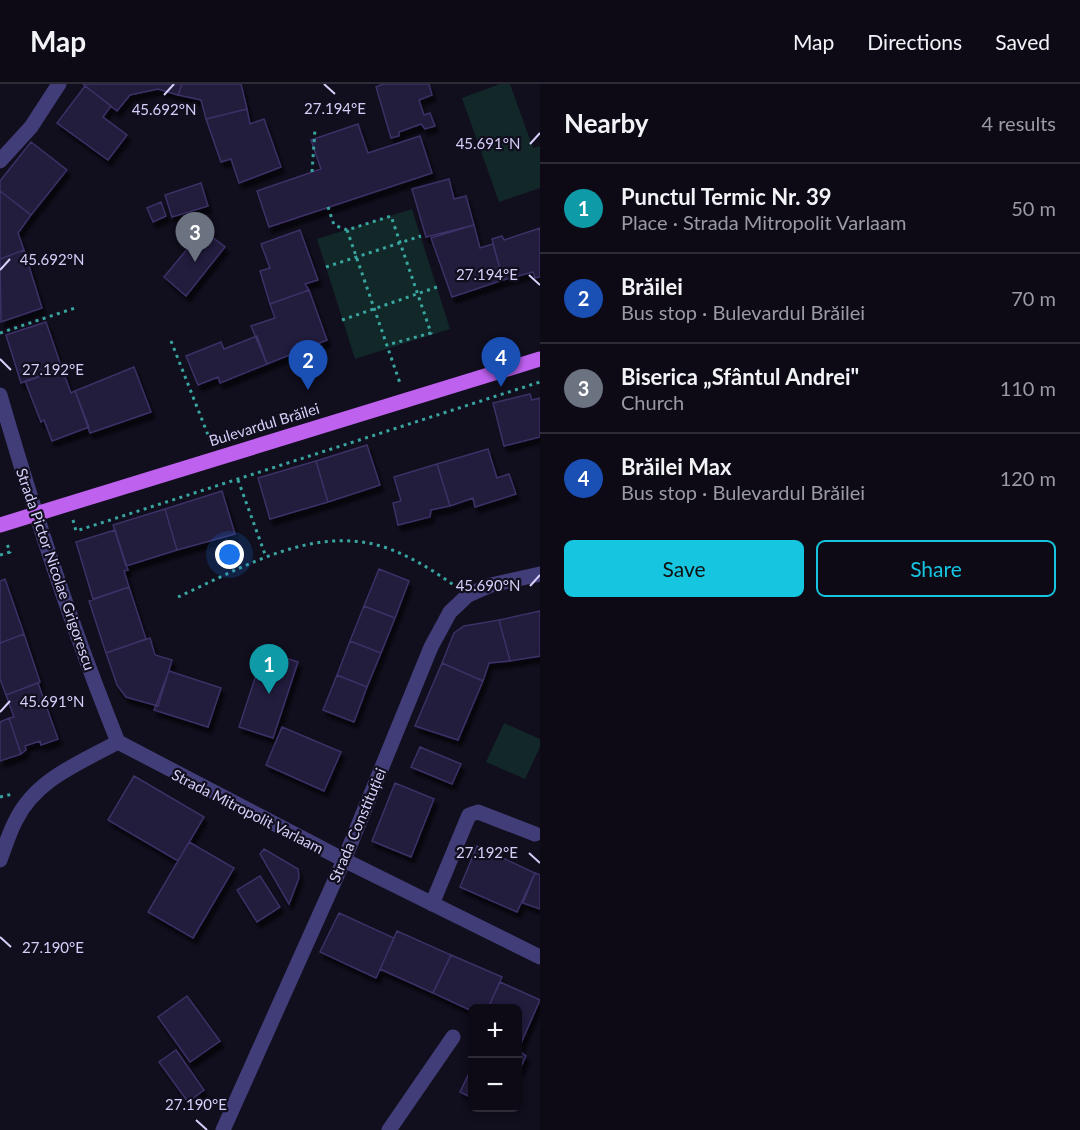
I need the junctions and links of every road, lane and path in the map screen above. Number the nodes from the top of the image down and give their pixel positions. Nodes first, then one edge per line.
1 (59, 84) edge
2 (315, 129) dead end
3 (0, 161) edge
4 (312, 172) dead end
5 (328, 207) dead end
6 (347, 230) junction
7 (421, 236) dead end
8 (401, 244) junction
9 (357, 258) junction
10 (326, 267) dead end
11 (437, 287) dead end
12 (418, 294) junction
13 (75, 308) dead end
14 (374, 309) junction
15 (342, 320) dead end
16 (0, 333) edge
17 (171, 340) dead end
18 (387, 345) junction
19 (540, 359) edge
20 (540, 382) edge
21 (0, 394) edge
22 (405, 399) junction
23 (217, 457) junction
24 (238, 479) junction
25 (35, 514) junction
26 (0, 525) edge
27 (76, 531) dead end
28 (10, 552) dead end
29 (0, 555) edge
30 (266, 557) junction
31 (540, 574) edge
32 (468, 595) junction
33 (178, 597) dead end
34 (118, 742) junction
35 (535, 834) dead end
36 (0, 860) edge
37 (344, 860) junction
38 (432, 904) junction
39 (540, 957) edge
40 (453, 1037) dead end
41 (223, 1130) edge
42 (389, 1130) edge

1 - 3 street
2 - 4 path
5 - 6 path
6 - 8 path
6 - 9 path
7 - 8 path
8 - 9 path
8 - 12 path
9 - 10 path
9 - 14 path
11 - 12 path
12 - 14 path
12 - 18 path
13 - 16 path
14 - 15 path
14 - 18 path
17 - 23 path
18 - 22 path
19 - 22 main road, Bulevardul Brăilei
20 - 24 path
21 - 25 street, Strada Pictor Nicolae Grigorescu
22 - 23 main road, Bulevardul Brăilei
23 - 25 main road, Bulevardul Brăilei
24 - 27 path
24 - 30 path
25 - 26 main road, Bulevardul Brăilei
25 - 34 street, Strada Pictor Nicolae Grigorescu
28 - 29 path
30 - 32 path
30 - 33 path
31 - 32 street, Strada Constituției
32 - 37 street, Strada Constituției
34 - 36 street
34 - 37 street, Strada Mitropolit Varlaam
35 - 38 street
37 - 38 street, Strada Mitropolit Varlaam
37 - 41 street, Strada Constituției
38 - 39 street, Strada Mitropolit Varlaam
40 - 42 street

